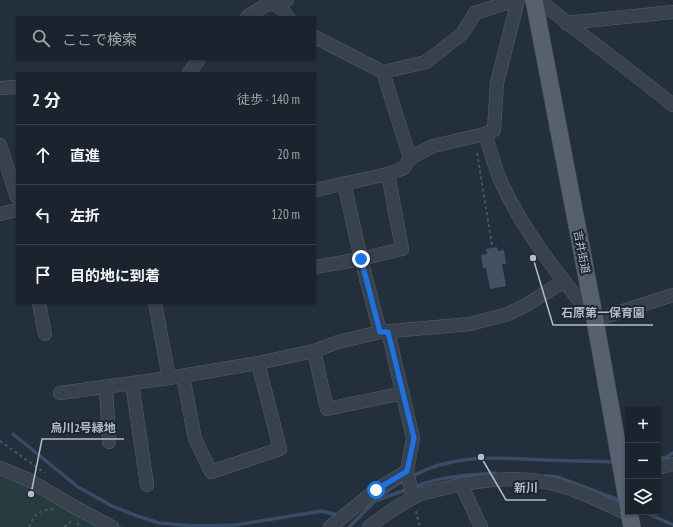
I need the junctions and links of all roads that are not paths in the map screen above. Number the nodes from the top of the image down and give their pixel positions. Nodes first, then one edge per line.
1 (517, 0) edge
2 (534, 0) edge
3 (539, 0) edge
4 (277, 1) edge
5 (673, 12) edge
6 (249, 16) edge
7 (287, 16) edge
8 (566, 23) junction
9 (316, 38) edge
10 (198, 60) edge
11 (190, 72) edge
12 (384, 72) junction
13 (16, 87) edge
14 (0, 88) edge
15 (673, 105) edge
16 (479, 136) junction
17 (0, 145) edge
18 (410, 158) junction
19 (388, 174) junction
20 (344, 183) junction
21 (316, 190) edge
22 (16, 194) edge
23 (16, 210) edge
24 (0, 214) edge
25 (361, 259) junction
26 (316, 267) edge
27 (564, 281) junction
28 (673, 295) edge
29 (39, 304) edge
30 (155, 304) edge
31 (594, 320) junction
32 (384, 332) junction
33 (45, 334) dead end
34 (314, 351) junction
35 (258, 364) junction
36 (183, 376) junction
37 (169, 378) junction
38 (132, 383) junction
39 (106, 387) junction
40 (60, 393) dead end
41 (403, 393) junction
42 (109, 442) dead end
43 (673, 464) edge
44 (661, 467) edge
45 (0, 468) edge
46 (407, 471) junction
47 (625, 473) edge
48 (461, 484) junction
49 (146, 485) dead end
50 (413, 498) junction
51 (625, 513) edge
52 (112, 527) edge
53 (330, 527) edge
54 (369, 527) edge
55 (481, 527) edge

1 - 12 street
1 - 16 street
2 - 31 main road, 吉井街道
3 - 8 street
4 - 6 street
4 - 7 street
5 - 8 street
8 - 15 street
9 - 12 street
10 - 11 street
12 - 18 street
13 - 14 street
16 - 18 street
16 - 27 street
17 - 22 street
18 - 19 street
19 - 20 street
19 - 25 street
20 - 21 street
20 - 25 street
23 - 24 street
25 - 26 street
25 - 32 street
27 - 31 street
27 - 32 street
28 - 31 street
29 - 33 street
30 - 37 street
31 - 47 main road, 吉井街道
32 - 34 street
32 - 41 street
34 - 35 street
34 - 41 street
35 - 36 street
35 - 36 street
36 - 37 street
37 - 38 street
38 - 39 street
38 - 49 street
39 - 40 street
39 - 42 street
41 - 46 street
43 - 44 street
45 - 52 street
46 - 50 street
46 - 53 street
48 - 50 street
48 - 51 street
48 - 55 street
50 - 54 street

